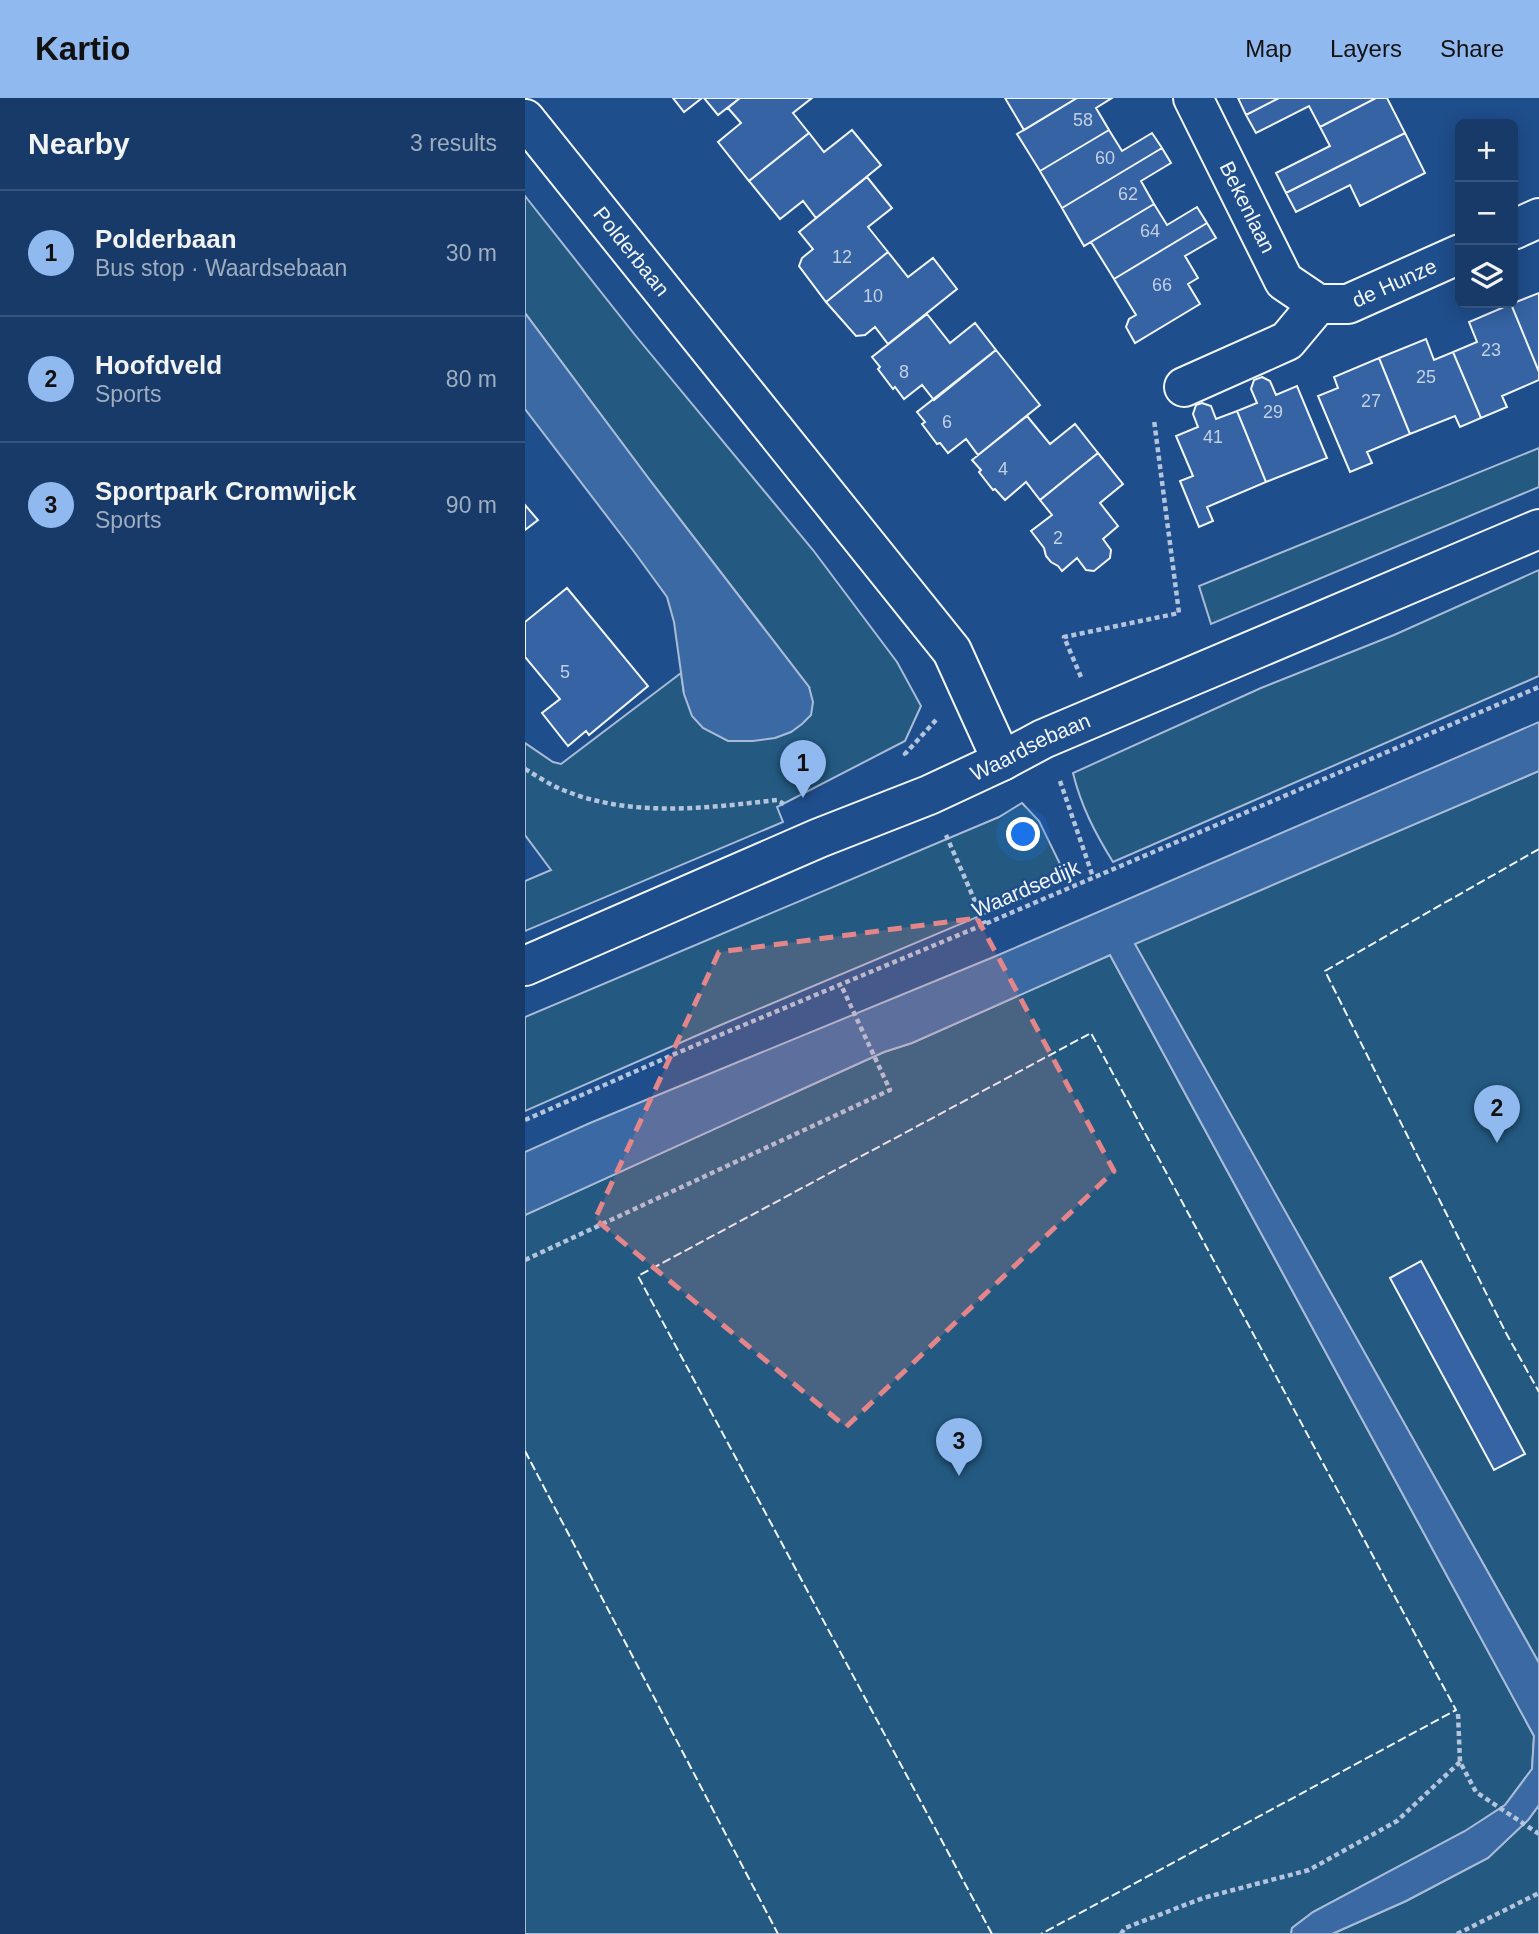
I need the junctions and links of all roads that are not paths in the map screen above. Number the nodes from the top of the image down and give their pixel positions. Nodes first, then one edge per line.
1 (1193, 98) edge
2 (527, 124) edge
3 (1539, 218) edge
4 (1518, 228) edge
5 (1455, 256) edge
6 (1318, 304) junction
7 (1184, 387) road end
8 (1539, 530) edge
9 (1002, 761) junction
10 (525, 966) edge

1 - 6 street, Bekenlaan
2 - 9 street, Polderbaan
3 - 4 street
5 - 6 street, de Hunze
6 - 7 street
8 - 9 street, Waardsebaan
9 - 10 street, Waardsebaan

